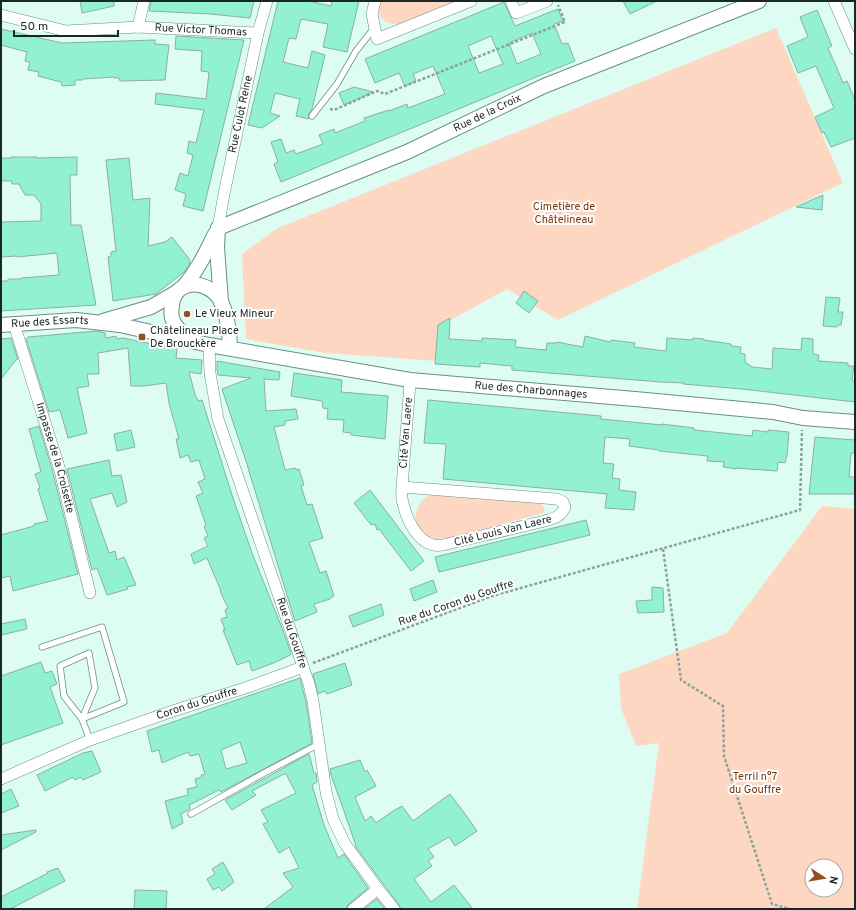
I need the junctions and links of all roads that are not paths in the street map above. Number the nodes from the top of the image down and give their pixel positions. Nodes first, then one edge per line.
1 (144, 1) edge
2 (267, 1) edge
3 (375, 1) edge
4 (471, 1) edge
5 (511, 1) edge
6 (547, 1) edge
7 (758, 1) edge
8 (834, 1) edge
9 (1, 15) edge
10 (138, 27) junction
11 (375, 27) junction
12 (258, 33) junction
13 (855, 49) edge
14 (312, 116) dead end
15 (218, 228) junction
16 (180, 289) junction
17 (221, 302) junction
18 (99, 322) junction
19 (7, 324) edge
20 (189, 340) junction
21 (209, 345) junction
22 (230, 348) junction
23 (410, 380) junction
24 (855, 422) edge
25 (402, 487) junction
26 (90, 593) dead end
27 (42, 646) dead end
28 (304, 667) junction
29 (82, 719) junction
30 (90, 740) junction
31 (319, 744) junction
32 (1, 779) edge
33 (190, 814) dead end
34 (378, 889) junction
35 (353, 909) edge
36 (394, 909) edge

1 - 10 street
2 - 12 street, Rue Culot Reine
3 - 11 street
4 - 11 street
5 - 6 street
7 - 15 street, Rue de la Croix
8 - 13 street
9 - 10 street, Rue Victor Thomas
10 - 12 street, Rue Victor Thomas
11 - 14 lane
12 - 15 street, Rue Culot Reine
15 - 16 street
15 - 17 street
16 - 17 street
16 - 18 street
16 - 20 street
17 - 22 street
18 - 19 street, Rue des Essarts
18 - 20 street, Rue des Essarts
19 - 26 street, Impasse de la Croisette
20 - 21 street
21 - 22 street, Rue des Charbonnages
21 - 28 street, Rue du Gouffre
22 - 23 street, Rue des Charbonnages
23 - 24 street, Rue des Charbonnages
23 - 25 street, Cité Van Laere
25 - 25 street, Cité Louis Van Laere
27 - 29 lane
28 - 30 street, Coron du Gouffre
28 - 31 street, Rue du Gouffre
29 - 29 lane
29 - 30 lane
30 - 32 street, Coron du Gouffre
31 - 33 lane
31 - 34 street, Rue du Gouffre
34 - 35 street
34 - 36 street, Rue du Gouffre

